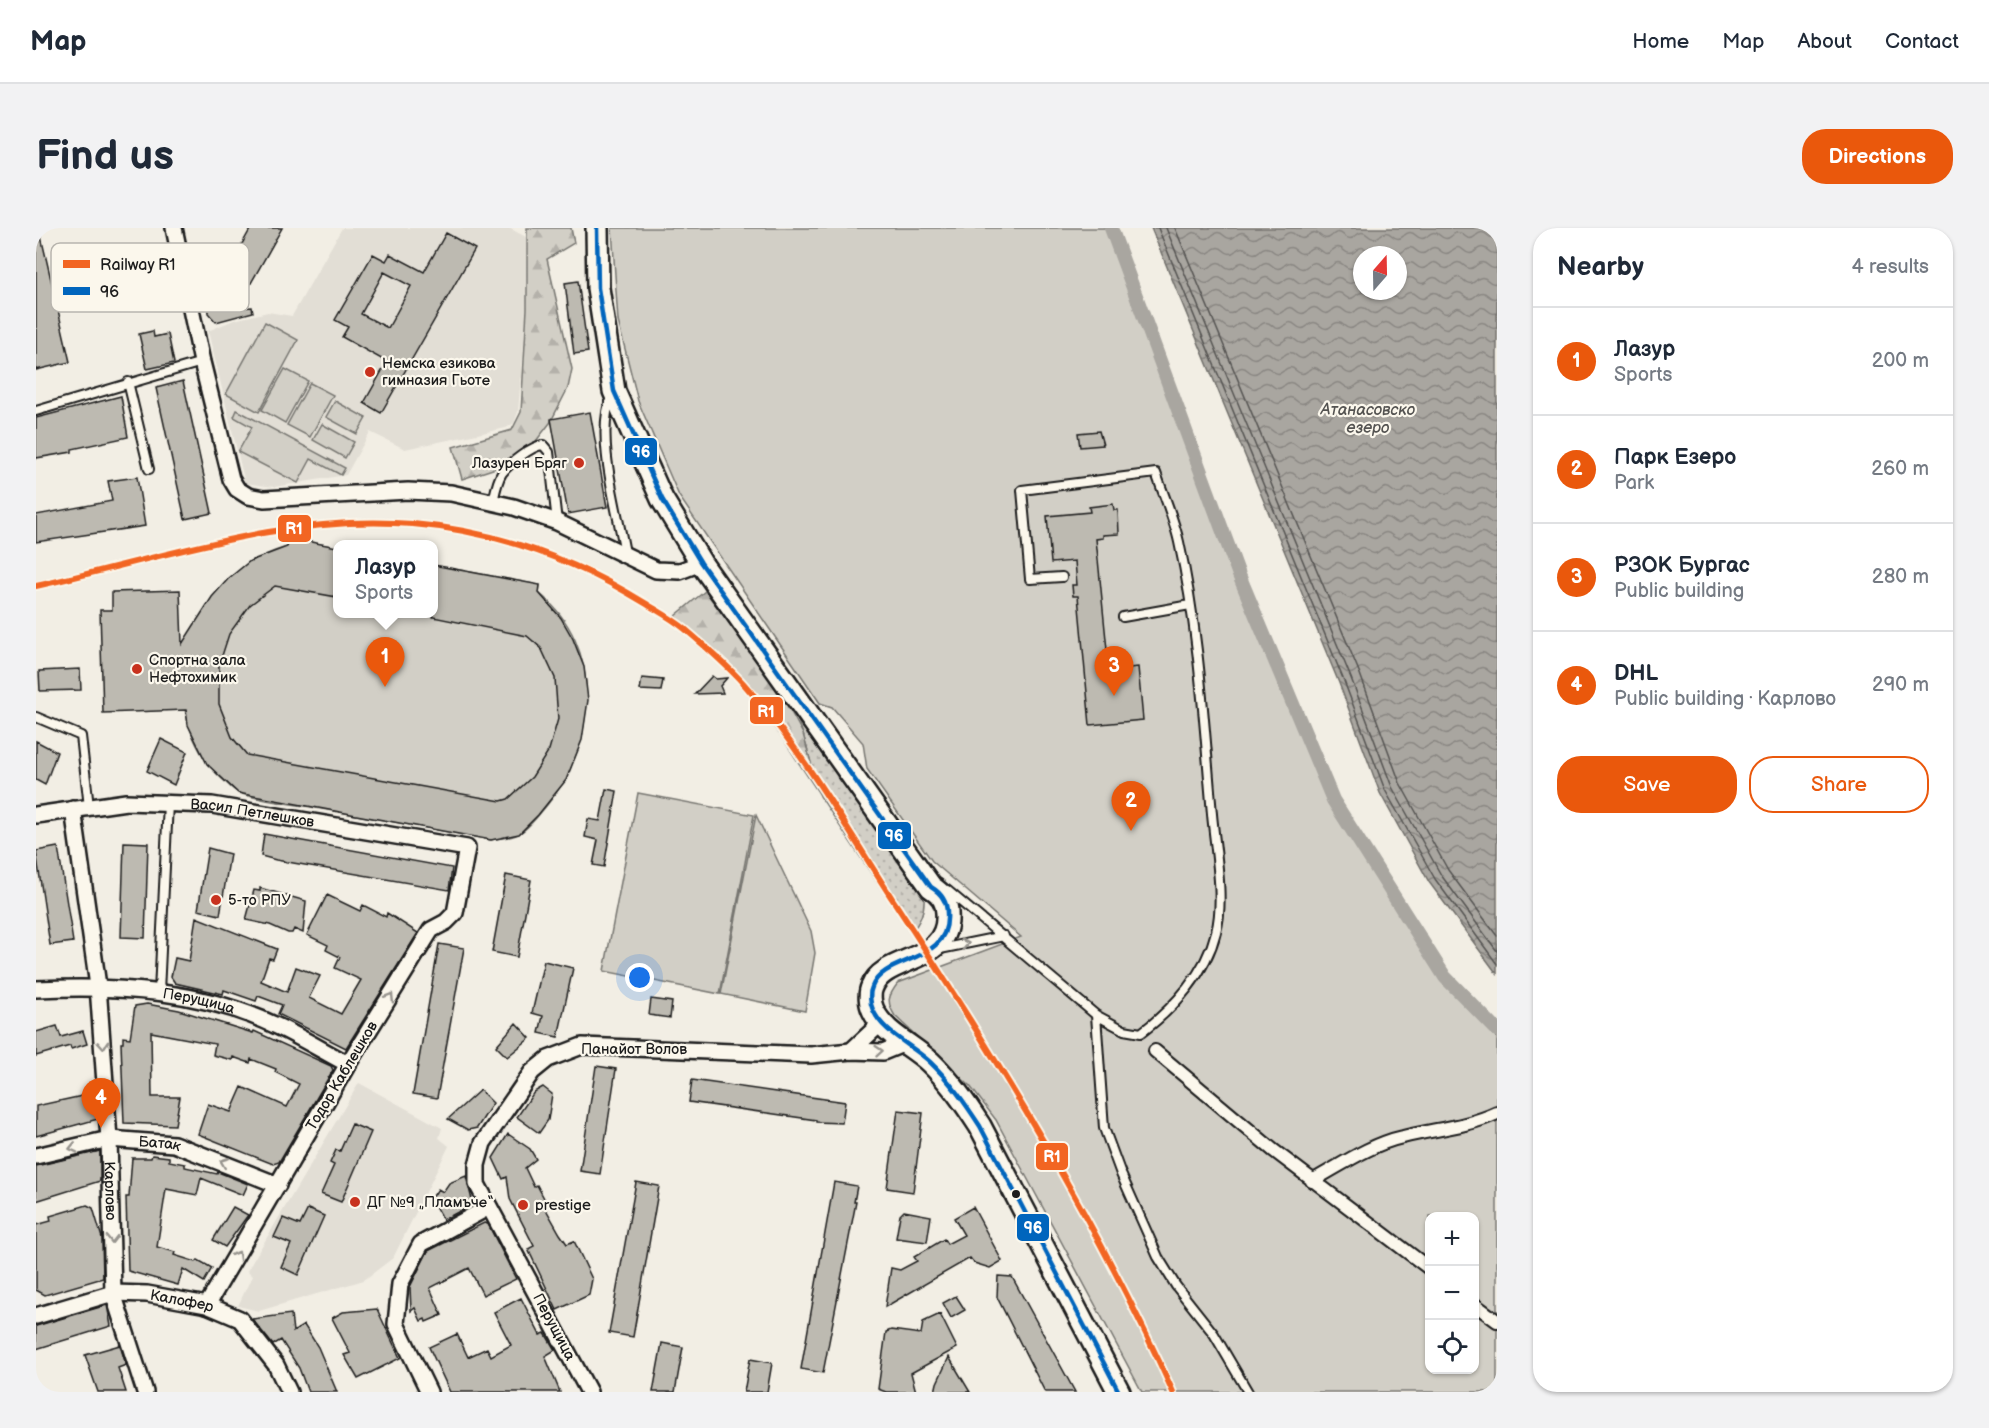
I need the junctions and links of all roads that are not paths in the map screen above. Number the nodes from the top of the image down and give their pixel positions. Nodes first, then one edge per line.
1 (174, 228) edge
2 (586, 228) edge
3 (597, 228) edge
4 (177, 243) edge
5 (596, 264) junction
6 (192, 312) edge
7 (202, 362) junction
8 (128, 382) junction
9 (614, 391) junction
10 (36, 411) edge
11 (149, 470) dead end
12 (493, 502) junction
13 (557, 522) junction
14 (625, 553) junction
15 (701, 563) junction
16 (1062, 577) dead end
17 (1190, 605) junction
18 (1123, 617) dead end
19 (36, 717) edge
20 (168, 803) junction
21 (81, 808) junction
22 (36, 815) edge
23 (467, 848) joint
24 (931, 887) junction
25 (1004, 936) junction
26 (926, 951) junction
27 (98, 986) junction
28 (36, 989) edge
29 (159, 992) junction
30 (1096, 1015) junction
31 (882, 1022) junction
32 (905, 1043) junction
33 (851, 1051) junction
34 (1155, 1051) dead end
35 (348, 1064) junction
36 (1497, 1113) edge
37 (110, 1139) junction
38 (36, 1156) edge
39 (477, 1165) joint
40 (1312, 1181) junction
41 (278, 1185) junction
42 (489, 1207) junction
43 (1426, 1266) edge
44 (113, 1293) junction
45 (207, 1305) junction
46 (1479, 1308) edge
47 (36, 1316) edge
48 (1497, 1321) edge
49 (145, 1392) edge
50 (289, 1392) edge
51 (429, 1392) edge
52 (589, 1392) edge
53 (1119, 1392) edge
54 (1248, 1392) edge

1 - 4 street
2 - 5 main road
3 - 5 main road
5 - 9 main road
6 - 7 street
7 - 8 lane
7 - 12 street
8 - 10 lane
8 - 11 lane
9 - 14 lane
9 - 15 main road
12 - 13 street
12 - 13 lane
13 - 14 street
14 - 15 street
15 - 24 main road
16 - 17 lane
17 - 18 lane
17 - 30 lane
19 - 21 lane
20 - 21 street, Васил Петлешков
20 - 23 street, Васил Петлешков
20 - 29 lane
21 - 22 street, Васил Петлешков
21 - 27 street, Карлово
35 -> 23 street, Тодор Каблешков
24 - 25 lane
24 - 26 main road
26 -> 25 lane
25 - 30 lane
26 - 31 main road
27 - 28 street, Перущица
27 - 29 street, Перущица
27 -> 37 street, Карлово
29 - 35 street, Перущица
30 - 54 lane
31 - 32 main road
31 - 33 street
33 -> 32 street, Панайот Волов
32 - 53 main road
33 - 39 street, Панайот Волов
34 - 40 street
35 - 41 street, Тодор Каблешков
36 - 40 street
37 -> 38 street, Батак
41 -> 37 street, Батак
37 -> 44 street, Карлово
39 - 42 street, Перущица
40 - 43 street
45 -> 41 street, Тодор Каблешков
42 - 51 street
42 - 52 street, Перущица
44 - 45 street, Калофер
44 - 47 street, Калофер
44 - 49 street, Карлово
45 - 50 street, Калофер
46 - 48 street

